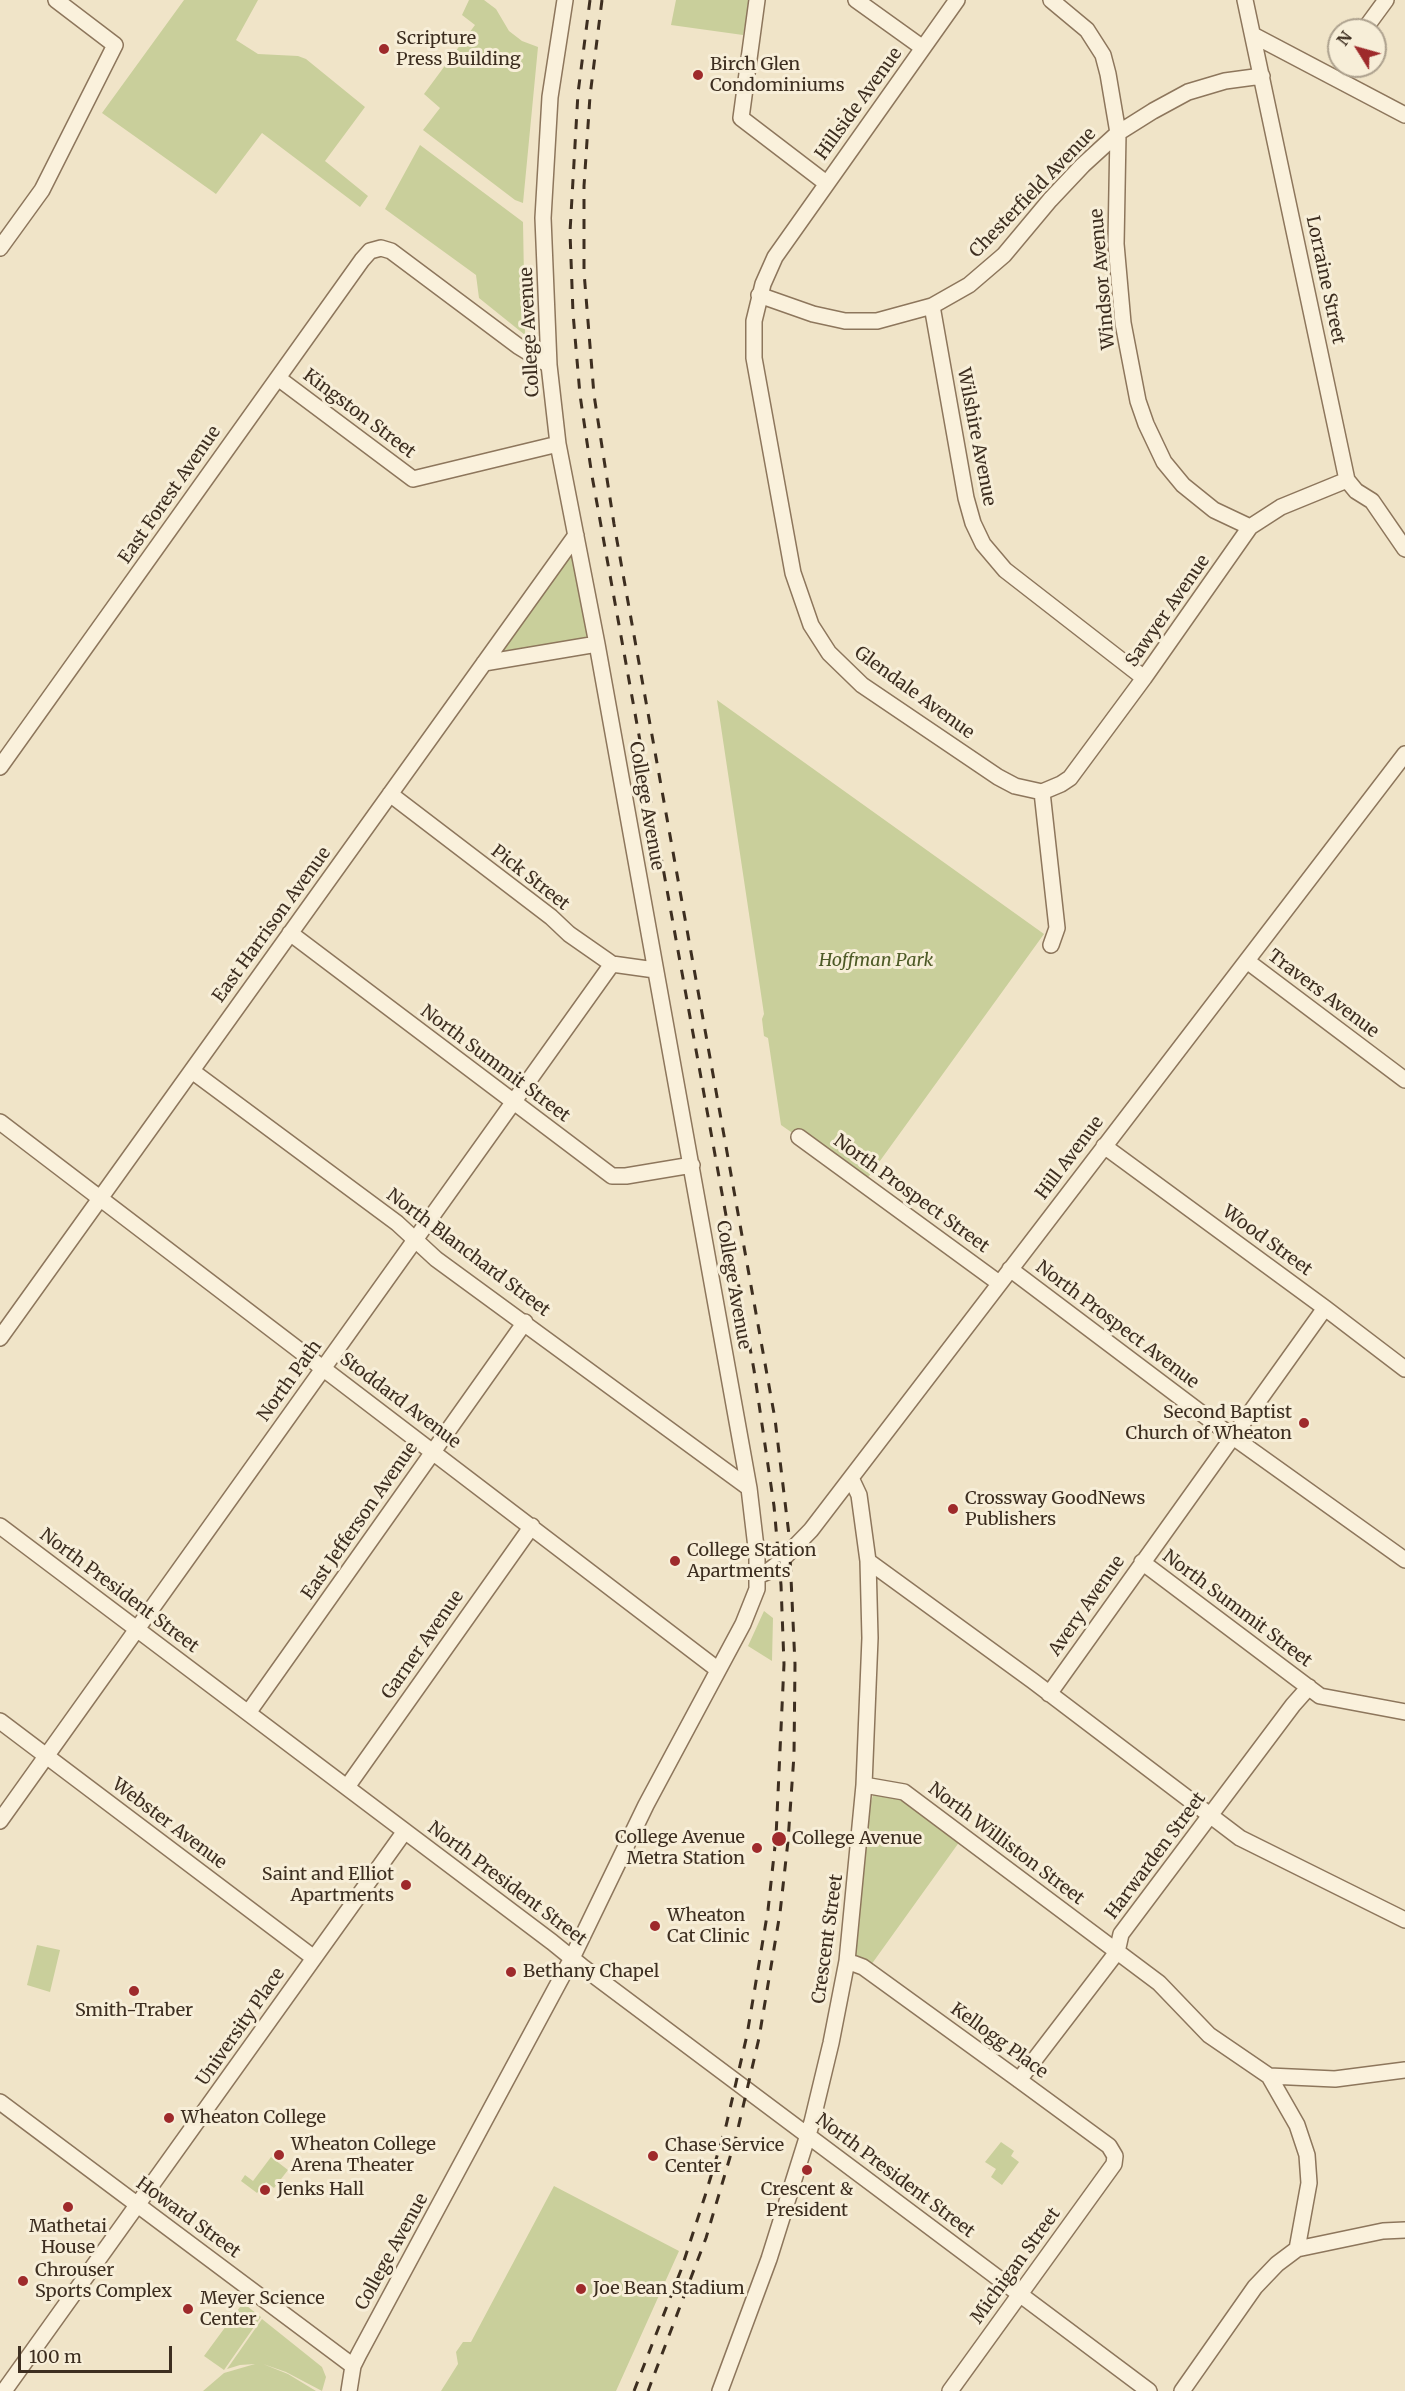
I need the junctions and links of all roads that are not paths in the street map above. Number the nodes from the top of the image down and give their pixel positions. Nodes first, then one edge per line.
1 (57, 0) edge
2 (565, 0) edge
3 (757, 0) edge
4 (856, 0) edge
5 (957, 0) edge
6 (1051, 0) edge
7 (1245, 0) edge
8 (1386, 0) edge
9 (1373, 18) edge
10 (1253, 36) junction
11 (923, 48) junction
12 (1327, 67) edge
13 (1262, 76) junction
14 (1347, 78) edge
15 (1405, 115) edge
16 (1118, 134) junction
17 (826, 183) junction
18 (792, 231) joint
19 (0, 248) edge
20 (759, 295) junction
21 (932, 306) junction
22 (549, 365) junction
23 (278, 378) junction
24 (558, 444) junction
25 (1347, 480) junction
26 (1250, 527) junction
27 (576, 535) junction
28 (1405, 549) edge
29 (597, 644) junction
30 (484, 663) junction
31 (1144, 678) junction
32 (1405, 754) edge
33 (0, 767) edge
34 (1041, 792) junction
35 (390, 794) junction
36 (290, 933) junction
37 (1051, 945) dead end
38 (1247, 961) junction
39 (612, 964) junction
40 (655, 969) junction
41 (192, 1071) junction
42 (1405, 1080) edge
43 (514, 1102) junction
44 (0, 1122) edge
45 (799, 1137) dead end
46 (1104, 1146) junction
47 (692, 1166) junction
48 (100, 1198) junction
49 (416, 1240) junction
50 (1010, 1269) junction
51 (999, 1283) junction
52 (1325, 1308) junction
53 (525, 1322) junction
54 (2, 1330) edge
55 (323, 1367) junction
56 (1405, 1369) edge
57 (1233, 1437) junction
58 (433, 1451) junction
59 (851, 1478) junction
60 (749, 1488) junction
61 (0, 1526) edge
62 (532, 1526) junction
63 (1405, 1560) edge
64 (868, 1561) junction
65 (1142, 1562) junction
66 (758, 1576) junction
67 (137, 1629) junction
68 (717, 1669) junction
69 (1309, 1687) junction
70 (1049, 1694) junction
71 (1405, 1712) edge
72 (248, 1713) junction
73 (0, 1721) edge
74 (46, 1756) junction
75 (864, 1785) junction
76 (346, 1787) junction
77 (1211, 1816) junction
78 (0, 1821) edge
79 (405, 1831) junction
80 (1405, 1920) edge
81 (1117, 1952) junction
82 (314, 1958) junction
83 (572, 1958) junction
84 (847, 1961) junction
85 (1405, 2070) edge
86 (1269, 2076) junction
87 (1019, 2080) junction
88 (0, 2102) edge
89 (808, 2135) junction
90 (1114, 2164) joint
91 (136, 2205) junction
92 (1405, 2230) edge
93 (1297, 2249) junction
94 (1020, 2294) junction
95 (353, 2366) junction
96 (4, 2391) edge
97 (349, 2391) edge
98 (720, 2391) edge
99 (950, 2391) edge
100 (1149, 2391) edge
101 (1182, 2391) edge

1 - 19 street
2 - 22 street, College Avenue
3 - 17 street
4 - 11 street
5 - 11 street, Hillside Avenue
6 - 16 street, Windsor Avenue
7 - 10 street, Lorraine Street
8 - 9 street
10 - 12 street
10 - 13 street, Lorraine Street
11 - 17 street, Hillside Avenue
13 - 16 street, Chesterfield Avenue
13 - 25 street, Lorraine Street
14 - 15 street
16 - 21 street, Chesterfield Avenue
16 - 26 street, Windsor Avenue
17 - 18 street, Hillside Avenue
18 - 20 street, Glendale Avenue
20 - 21 street, Chesterfield Avenue
20 - 34 street, Glendale Avenue
21 - 31 street, Wilshire Avenue
22 - 23 street, East Forest Avenue
22 - 24 street, College Avenue
23 - 24 street, Kingston Street
23 - 33 street, East Forest Avenue
24 - 27 street, College Avenue
25 - 26 street, Sawyer Avenue
25 - 28 street
26 - 31 street, Sawyer Avenue
27 - 29 street, College Avenue
27 - 30 street, East Harrison Avenue
29 - 30 street
29 - 40 street, College Avenue
30 - 35 street, East Harrison Avenue
31 - 34 street, Sawyer Avenue
32 - 38 street, Hill Avenue
34 - 37 street
35 - 36 street, East Harrison Avenue
35 - 39 street, Pick Street
36 - 41 street, East Harrison Avenue
36 - 43 street, North Summit Street
38 - 42 street, Travers Avenue
38 - 46 street, Hill Avenue
39 - 40 street, Pick Street
39 - 43 street, North Path
40 - 47 street, College Avenue
41 - 48 street, East Harrison Avenue
41 - 49 street, North Blanchard Street
43 - 47 street, North Summit Street
43 - 49 street, North Path
44 - 48 street, Stoddard Avenue
45 - 51 street, North Prospect Street
46 - 50 street, Hill Avenue
46 - 52 street, Wood Street
47 - 60 street, College Avenue
48 - 54 street, East Harrison Avenue
48 - 55 street, Stoddard Avenue
49 - 53 street, North Blanchard Street
49 - 55 street, North Path
50 - 51 street, Hill Avenue
50 - 57 street, North Prospect Avenue
51 - 59 street, Hill Avenue
52 - 56 street, Wood Street
52 - 57 street, Avery Avenue
53 - 58 street, East Jefferson Avenue
53 - 60 street, North Blanchard Street
55 - 58 street, Stoddard Avenue
55 - 67 street, North Path
57 - 63 street, North Prospect Avenue
57 - 65 street, Avery Avenue
58 - 62 street, Stoddard Avenue
58 - 72 street, East Jefferson Avenue
59 - 64 street, Crescent Street
59 - 66 street, Hill Avenue
60 - 66 street, College Avenue
61 - 67 street, North President Street
62 - 68 street, Stoddard Avenue
62 - 76 street, Garner Avenue
64 - 70 street
64 - 75 street, Crescent Street
65 - 69 street, North Summit Street
65 - 70 street, Avery Avenue
66 - 68 street, College Avenue
67 - 72 street, North President Street
67 - 74 street, North Path
68 - 83 street, College Avenue
69 - 71 street, North Summit Street
69 - 77 street, Harwarden Street
70 - 77 street
72 - 76 street, North President Street
73 - 74 street, Webster Avenue
74 - 78 street, North Path
74 - 82 street, Webster Avenue
75 - 81 street, North Williston Street
75 - 84 street, Crescent Street
76 - 79 street, North President Street
77 - 80 street
77 - 81 street, Harwarden Street
79 - 82 street, University Place
79 - 83 street, North President Street
81 - 86 street, North Williston Street
81 - 87 street, Harwarden Street
82 - 91 street, University Place
83 - 89 street, North President Street
83 - 95 street, College Avenue
84 - 87 street, Kellogg Place
84 - 89 street, Crescent Street
85 - 86 street
86 - 93 street
87 - 90 street, Kellogg Place
88 - 91 street, Howard Street
89 - 94 street, North President Street
89 - 98 street, Crescent Street
90 - 94 street, Michigan Street
91 - 95 street, Howard Street
91 - 96 street, University Place
92 - 93 street
93 - 101 street
94 - 99 street, Michigan Street
94 - 100 street, North President Street
95 - 97 street, College Avenue

